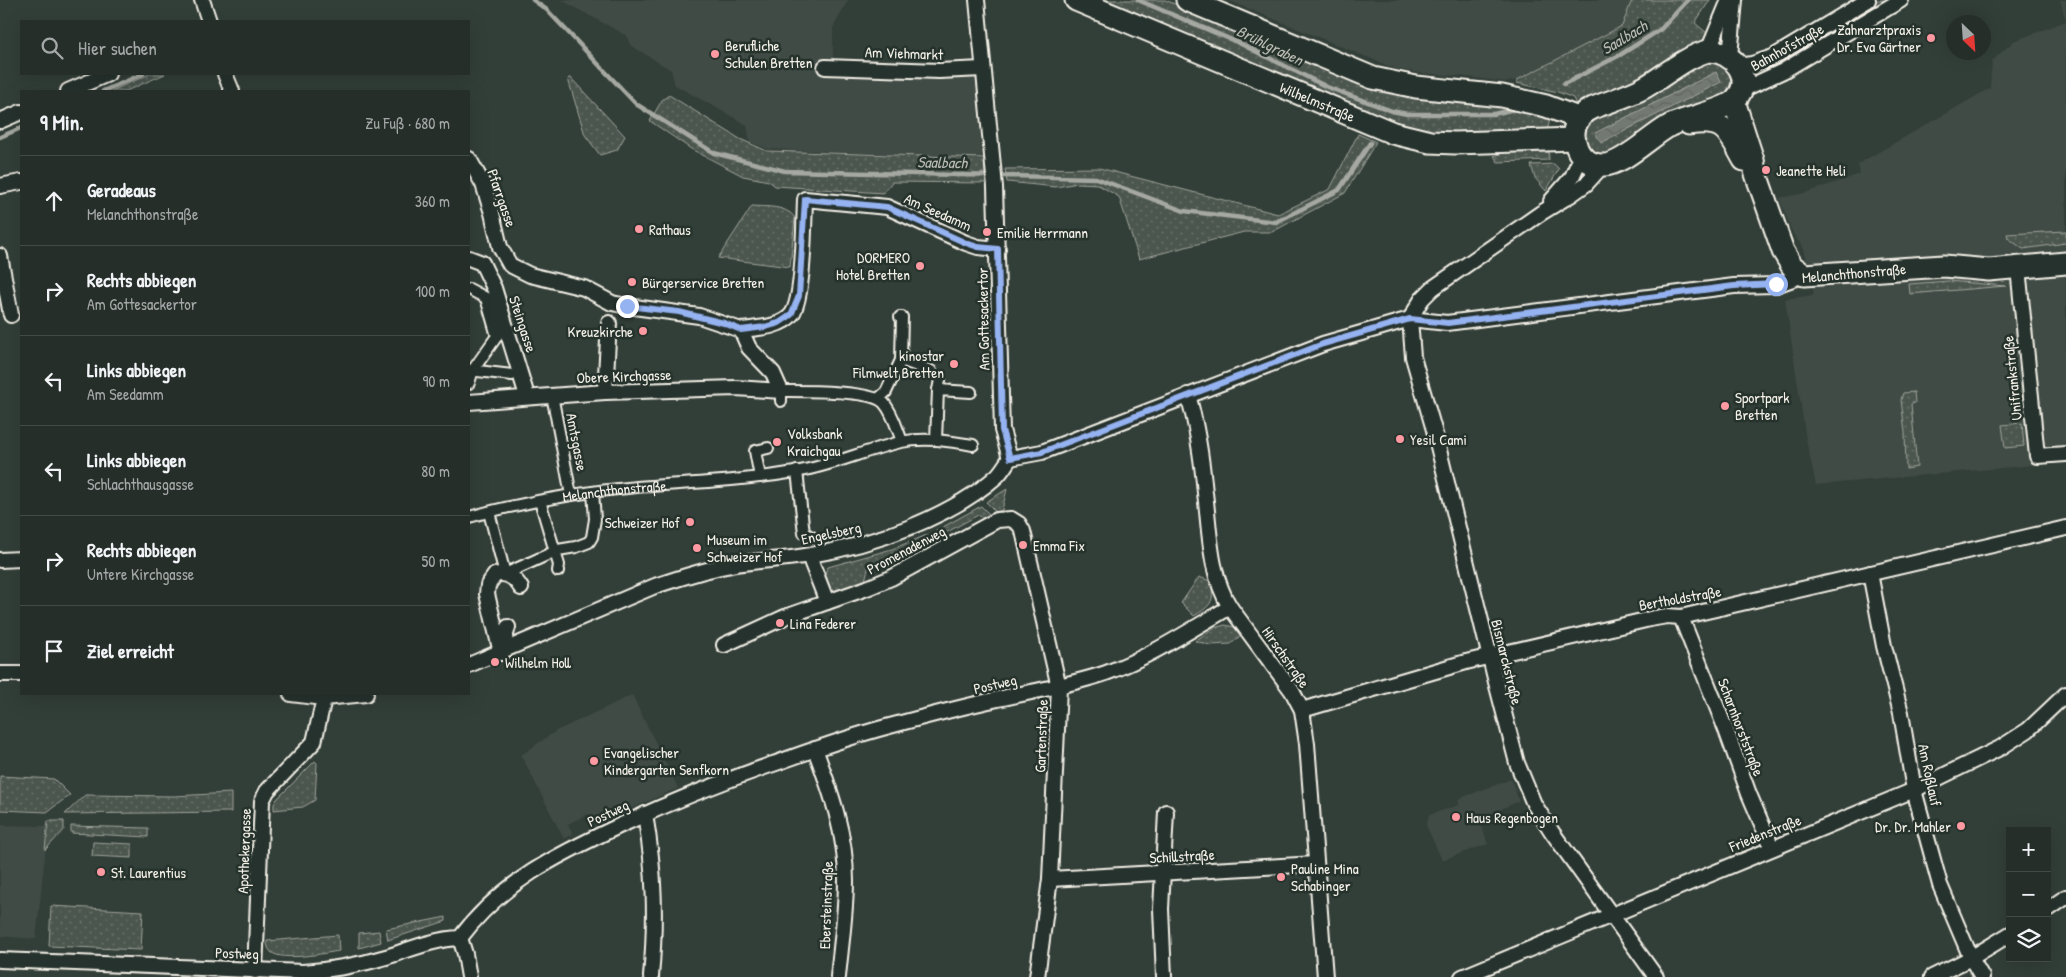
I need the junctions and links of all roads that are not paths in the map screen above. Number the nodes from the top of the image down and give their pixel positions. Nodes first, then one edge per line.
1 (202, 0) edge
2 (977, 0) edge
3 (1076, 0) edge
4 (1187, 0) edge
5 (1729, 0) edge
6 (1735, 0) edge
7 (1868, 0) edge
8 (1901, 0) edge
9 (209, 20) edge
10 (1708, 50) junction
11 (1734, 61) junction
12 (825, 67) dead end
13 (983, 69) junction
14 (106, 75) edge
15 (225, 75) edge
16 (70, 90) edge
17 (232, 90) edge
18 (1737, 96) junction
19 (20, 112) edge
20 (1578, 118) junction
21 (0, 121) edge
22 (1670, 126) junction
23 (1578, 148) junction
24 (470, 164) edge
25 (1603, 165) junction
26 (1754, 171) junction
27 (20, 182) edge
28 (0, 186) edge
29 (1541, 213) junction
30 (500, 247) junction
31 (998, 249) junction
32 (0, 256) edge
33 (475, 260) edge
34 (2066, 263) edge
35 (2018, 268) junction
36 (1804, 275) junction
37 (470, 290) edge
38 (11, 315) edge
39 (900, 317) dead end
40 (1410, 319) junction
41 (609, 323) dead end
42 (741, 330) junction
43 (900, 360) junction
44 (471, 370) edge
45 (512, 375) dead end
46 (935, 380) junction
47 (605, 392) junction
48 (971, 392) dead end
49 (552, 395) junction
50 (1188, 395) junction
51 (528, 396) junction
52 (781, 396) junction
53 (879, 398) junction
54 (470, 402) edge
55 (936, 440) junction
56 (902, 442) junction
57 (972, 445) dead end
58 (768, 448) dead end
59 (2066, 454) edge
60 (1010, 458) junction
61 (797, 472) junction
62 (760, 477) junction
63 (592, 492) junction
64 (571, 495) junction
65 (540, 500) junction
66 (489, 512) junction
67 (470, 514) edge
68 (998, 520) joint
69 (2066, 528) edge
70 (812, 537) dead end
71 (556, 551) junction
72 (809, 556) junction
73 (20, 559) edge
74 (0, 560) edge
75 (561, 568) dead end
76 (1870, 572) junction
77 (505, 574) junction
78 (521, 588) dead end
79 (827, 602) junction
80 (1230, 607) junction
81 (1681, 617) junction
82 (508, 627) dead end
83 (724, 645) dead end
84 (501, 652) junction
85 (1489, 656) junction
86 (470, 665) edge
87 (0, 674) edge
88 (20, 674) edge
89 (1059, 687) junction
90 (2066, 694) edge
91 (308, 695) edge
92 (345, 695) edge
93 (324, 696) edge
94 (1302, 710) junction
95 (815, 750) junction
96 (1914, 790) junction
97 (1166, 812) dead end
98 (645, 814) junction
99 (1772, 848) junction
100 (1316, 864) junction
101 (1162, 873) junction
102 (1050, 879) junction
103 (2066, 897) edge
104 (2051, 907) edge
105 (1613, 916) junction
106 (2006, 936) edge
107 (460, 938) junction
108 (1970, 958) junction
109 (0, 960) edge
110 (255, 970) junction
111 (1470, 976) edge
112 (469, 977) edge
113 (651, 977) edge
114 (838, 977) edge
115 (1037, 977) edge
116 (1164, 977) edge
117 (1325, 977) edge
118 (1656, 977) edge
119 (1932, 977) edge
120 (1982, 977) edge

1 - 9 street
2 - 13 street, Am Gottesackertor
3 - 23 main road, Wilhelmstraße
4 - 20 main road
5 - 10 street
6 - 11 street
7 - 11 street, Bahnhofstraße
8 - 18 street, Bahnhofstraße
10 - 11 main road
10 - 20 main road
11 - 18 main road
12 - 13 street, Am Viehmarkt
13 - 31 street, Am Gottesackertor
14 - 16 street
15 - 17 street
18 - 22 main road
18 - 26 main road
19 - 21 street
20 - 23 main road
22 - 25 main road
22 - 26 main road
23 - 25 main road
23 - 29 street
24 - 30 street, Pfarrgasse
25 - 29 street
26 - 36 main road
27 - 28 street
29 - 40 street
30 - 33 street
30 - 42 street
31 - 42 street, Am Seedamm
31 - 60 street, Am Gottesackertor
32 - 38 street
33 - 51 street, Steingasse
34 - 35 main road, Melanchthonstraße
35 - 36 main road, Melanchthonstraße
35 - 59 street, Unifrankstraße
36 - 40 street, Melanchthonstraße
37 - 44 street
39 - 43 street
40 - 50 street, Melanchthonstraße
40 - 85 street, Bismarckstraße
41 - 47 street
42 - 52 street
43 - 46 street
43 - 53 street
44 - 45 street
46 - 48 street
46 - 55 street
47 - 49 street, Obere Kirchgasse
47 - 52 street, Obere Kirchgasse
49 - 51 street, Obere Kirchgasse
49 - 64 street, Amtsgasse
50 - 60 street, Melanchthonstraße
50 - 80 street, Hirschstraße
51 - 54 street, Obere Kirchgasse
52 - 53 street, Obere Kirchgasse
53 - 56 street
55 - 56 street, Melanchthonstraße
55 - 57 street, Melanchthonstraße
56 - 61 street, Melanchthonstraße
58 - 62 street
60 - 72 street, Engelsberg
61 - 62 street, Melanchthonstraße
61 - 70 street
62 - 63 street, Melanchthonstraße
63 - 64 street, Melanchthonstraße
63 - 71 street
64 - 65 street, Melanchthonstraße
65 - 66 street, Melanchthonstraße
65 - 71 street
66 - 67 street, Melanchthonstraße
66 - 77 street
68 - 79 street, Promenadenweg
68 - 89 street, Gartenstraße
69 - 76 street, Bertholdstraße
71 - 75 street
71 - 77 street
72 - 79 street
72 - 84 street, Engelsberg
73 - 74 street
76 - 81 street, Bertholdstraße
76 - 96 street, Am Roßlauf
77 - 78 street
77 - 84 street
79 - 83 street, Promenadenweg
80 - 89 street, Postweg
80 - 94 street, Hirschstraße
81 - 85 street, Bertholdstraße
81 - 99 street, Scharnhorststraße
82 - 84 street
84 - 86 street, Engelsberg
85 - 94 street, Bertholdstraße
85 - 105 street, Bismarckstraße
87 - 88 street
89 - 95 street, Postweg
89 - 102 street, Gartenstraße
90 - 96 street, Friedenstraße
91 - 93 street
92 - 93 street
93 - 110 street, Apothekergasse
94 - 100 street, Hirschstraße
95 - 98 street, Postweg
95 - 114 street, Ebersteinstraße
96 - 99 street, Friedenstraße
96 - 108 street, Am Roßlauf
97 - 101 street
98 - 107 street, Postweg
98 - 113 street
99 - 105 street, Friedenstraße
100 - 101 street, Schillstraße
100 - 117 street, Hirschstraße
101 - 102 street, Schillstraße
101 - 116 street
102 - 115 street, Gartenstraße
103 - 104 street
105 - 111 street, Friedenstraße
105 - 118 street, Bismarckstraße
106 - 108 street
107 - 110 street, Postweg
107 - 112 street
108 - 119 street
108 - 120 street, Am Roßlauf
109 - 110 street, Postweg

